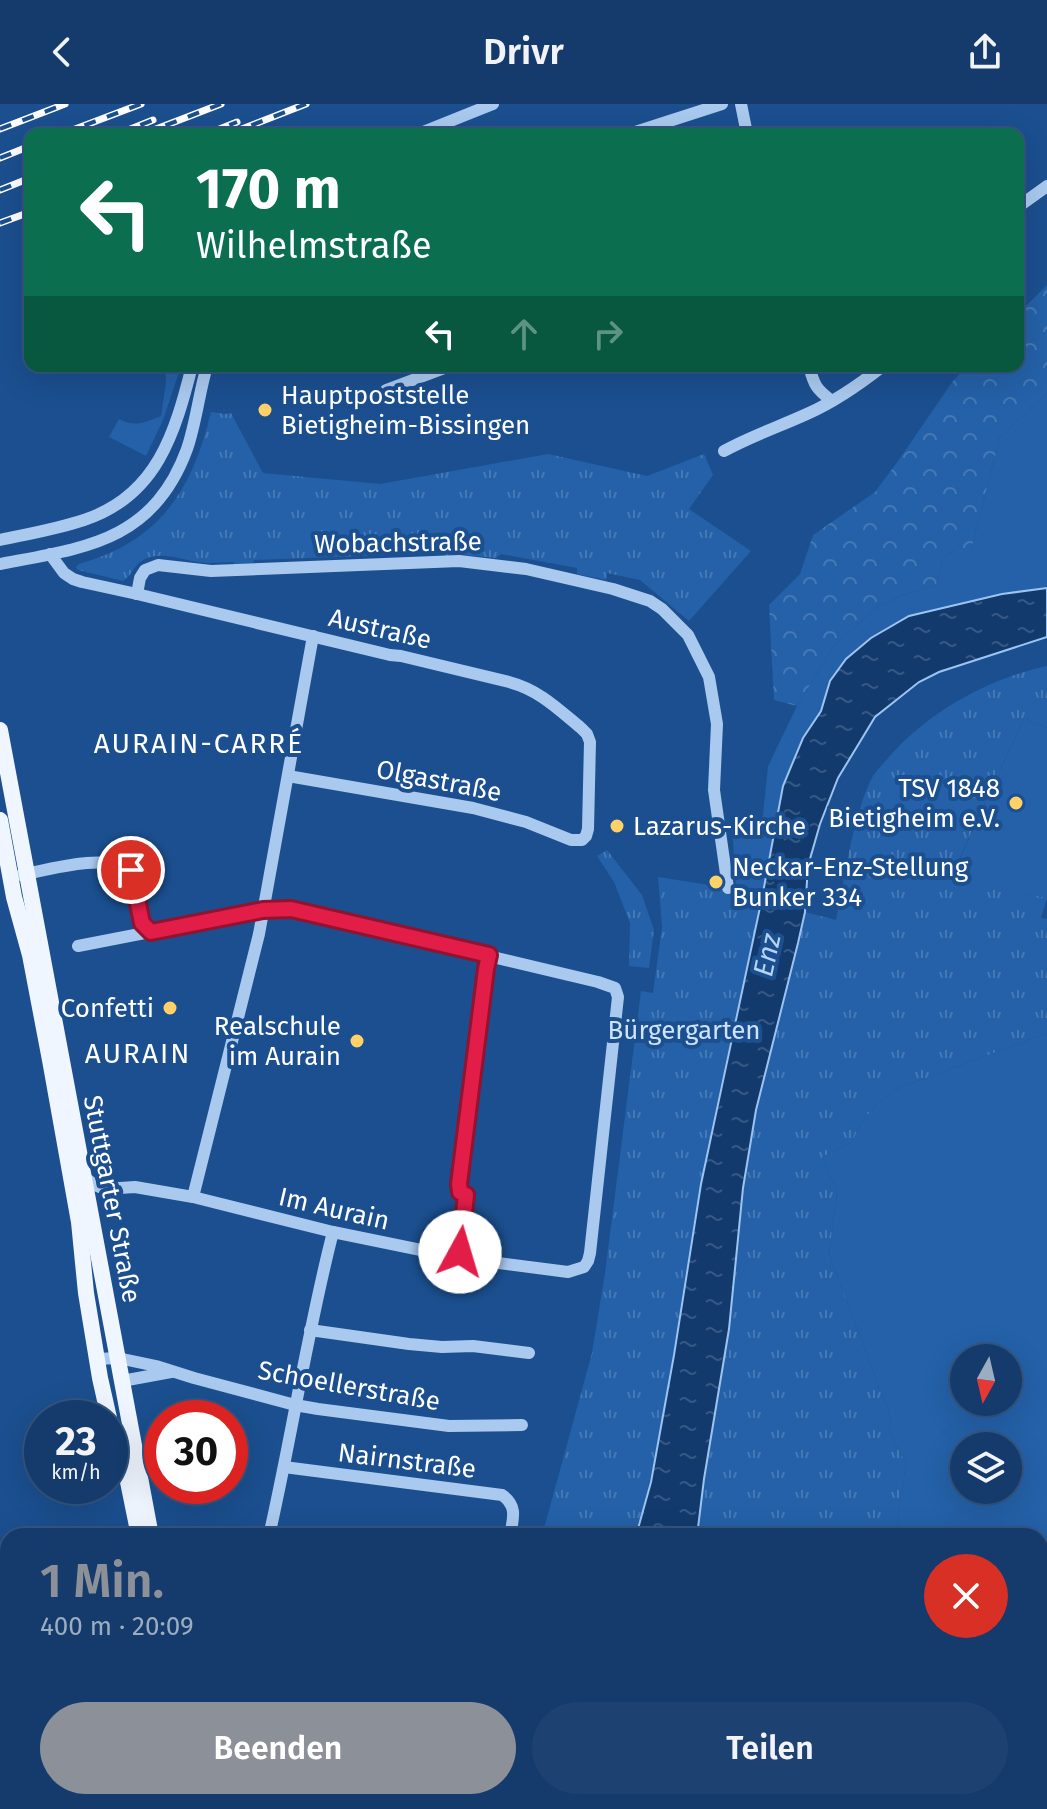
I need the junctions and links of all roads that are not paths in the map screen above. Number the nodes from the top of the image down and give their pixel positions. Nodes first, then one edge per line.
1 (493, 104) edge
2 (722, 104) edge
3 (741, 104) edge
4 (433, 128) edge
5 (648, 128) edge
6 (746, 128) edge
7 (1047, 186) edge
8 (1024, 203) edge
9 (190, 372) edge
10 (206, 372) edge
11 (434, 372) edge
12 (811, 372) edge
13 (874, 372) edge
14 (386, 390) dead end
15 (832, 401) junction
16 (724, 451) dead end
17 (0, 540) edge
18 (50, 554) junction
19 (0, 564) edge
20 (137, 594) junction
21 (313, 636) junction
22 (0, 730) edge
23 (288, 776) junction
24 (0, 820) edge
25 (577, 841) joint
26 (18, 876) junction
27 (728, 888) dead end
28 (263, 910) junction
29 (151, 932) junction
30 (78, 946) dead end
31 (489, 955) junction
32 (83, 1176) junction
33 (193, 1197) junction
34 (333, 1232) junction
35 (460, 1258) junction
36 (310, 1330) junction
37 (529, 1353) dead end
38 (118, 1358) junction
39 (97, 1359) junction
40 (171, 1372) junction
41 (122, 1381) junction
42 (106, 1400) edge
43 (295, 1405) junction
44 (522, 1425) dead end
45 (284, 1467) junction
46 (128, 1482) edge
47 (137, 1528) edge
48 (150, 1528) edge
49 (271, 1528) edge
50 (511, 1528) edge

1 - 4 street
2 - 5 street
3 - 6 street
7 - 8 street
9 - 17 street
10 - 18 street
11 - 14 street
12 - 15 street
13 - 15 street
15 - 16 street
18 - 19 street
18 - 20 street, Austraße
20 - 21 street, Austraße
20 - 27 street, Wobachstraße
21 - 23 street
21 - 25 street, Austraße
22 - 26 main road, Stuttgarter Straße
23 - 25 street, Olgastraße
23 - 28 street
24 - 26 main road, Stuttgarter Straße
26 - 29 street
26 - 32 main road, Stuttgarter Straße
26 - 39 main road, Stuttgarter Straße
28 - 29 street
28 - 31 street
28 - 33 street
29 - 30 street
31 - 35 street
31 - 35 street, Im Aurain
32 - 33 street, Im Aurain
32 - 38 main road, Stuttgarter Straße
33 - 34 street, Im Aurain
34 - 35 street, Im Aurain
34 - 36 street
36 - 37 street
36 - 43 street
38 - 39 street, Schoellerstraße
38 - 40 street, Schoellerstraße
38 - 41 main road, Stuttgarter Straße
39 - 42 main road, Stuttgarter Straße
40 - 41 street, Schoellerstraße
40 - 43 street, Schoellerstraße
41 - 48 main road, Stuttgarter Straße
43 - 44 street, Schoellerstraße
43 - 45 street
45 - 49 street
45 - 50 street, Nairnstraße
46 - 47 main road, Stuttgarter Straße

